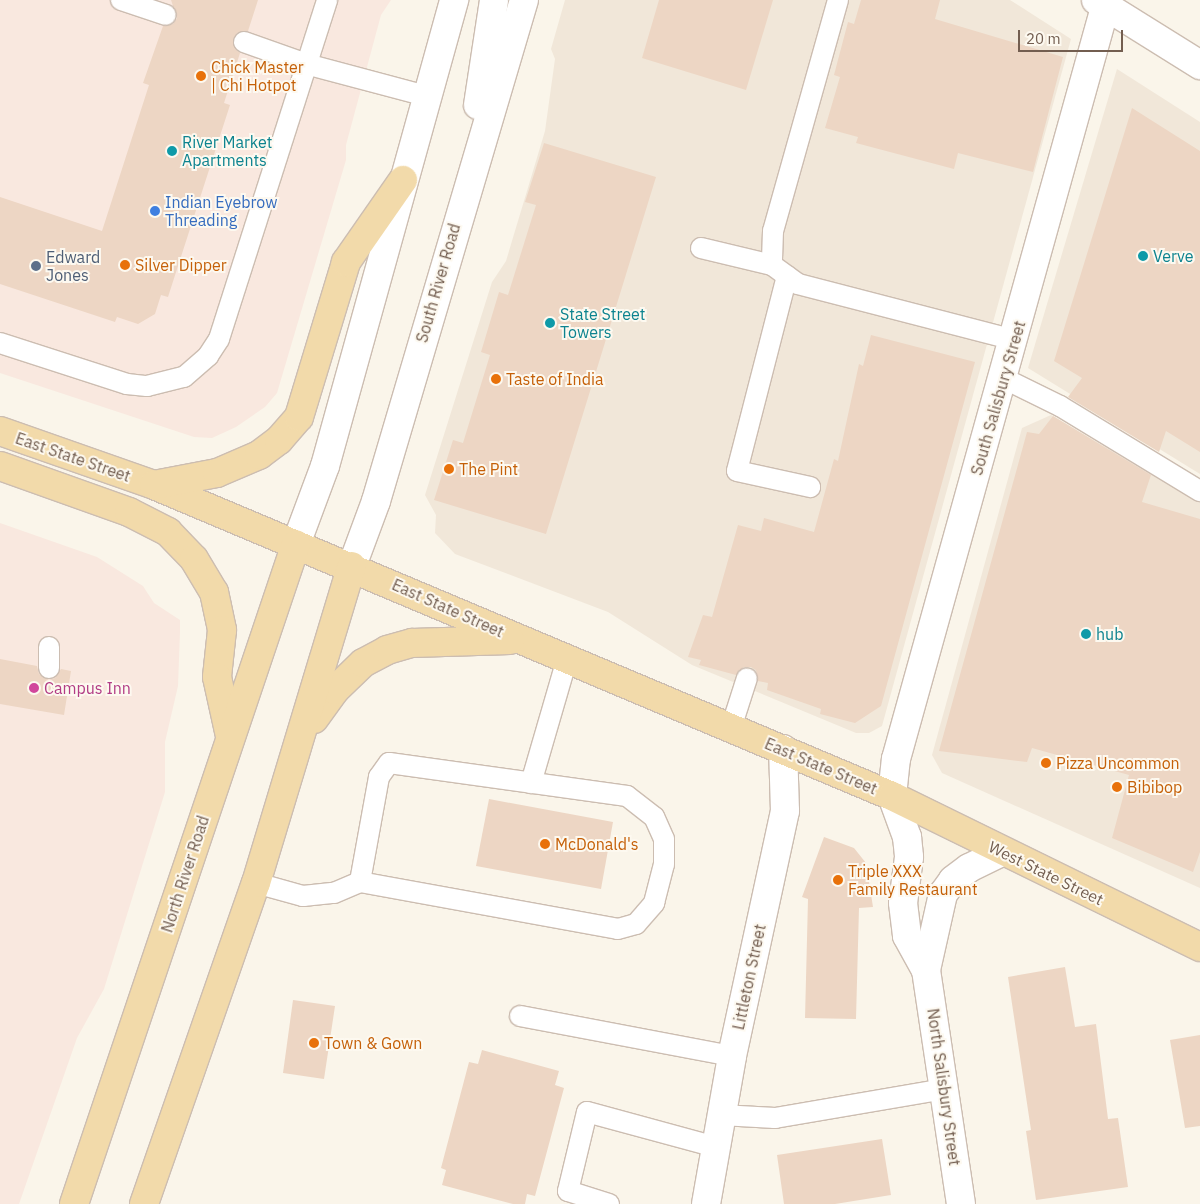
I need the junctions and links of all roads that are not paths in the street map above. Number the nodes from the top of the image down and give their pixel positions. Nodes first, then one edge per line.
1 (121, 0) edge
2 (327, 0) edge
3 (454, 0) edge
4 (494, 0) edge
5 (524, 0) edge
6 (838, 0) edge
7 (1103, 2) edge
8 (166, 15) dead end
9 (244, 42) dead end
10 (306, 64) junction
11 (1200, 65) edge
12 (426, 96) junction
13 (403, 180) junction
14 (467, 184) junction
15 (700, 248) dead end
16 (780, 270) junction
17 (1014, 340) junction
18 (0, 343) edge
19 (1003, 378) junction
20 (0, 432) edge
21 (0, 466) edge
22 (154, 484) junction
23 (810, 487) dead end
24 (1200, 491) edge
25 (296, 544) junction
26 (352, 566) junction
27 (521, 640) junction
28 (48, 647) dead end
29 (567, 659) junction
30 (49, 668) dead end
31 (747, 678) dead end
32 (731, 728) junction
33 (230, 737) junction
34 (301, 737) junction
35 (783, 749) junction
36 (531, 783) junction
37 (892, 796) junction
38 (1002, 852) junction
39 (360, 882) junction
40 (256, 883) junction
41 (1200, 947) edge
42 (926, 970) junction
43 (520, 1016) dead end
44 (732, 1056) junction
45 (944, 1089) junction
46 (721, 1115) junction
47 (716, 1147) junction
48 (74, 1204) edge
49 (144, 1204) edge
50 (609, 1204) edge
51 (706, 1204) edge
52 (961, 1204) edge

1 - 8 lane
2 - 10 lane
3 - 12 street
4 - 14 street
5 - 14 street, South River Road
6 - 16 lane
7 - 11 street
7 - 17 street, South Salisbury Street
9 - 10 lane
10 - 12 lane
10 - 18 lane
12 - 13 street
13 - 22 main road
13 - 25 street
14 - 26 street, South River Road
15 - 16 lane
16 - 17 lane
16 - 23 lane
17 - 19 street, South Salisbury Street
19 - 24 lane
19 - 37 street, South Salisbury Street
20 - 22 main road, East State Street
21 - 33 main road
22 - 25 main road, East State Street
25 - 26 main road, East State Street
25 - 33 main road, North River Road
26 - 27 main road, East State Street
26 - 34 main road
27 - 29 main road, East State Street
27 - 34 main road
28 - 30 lane
29 - 32 main road, East State Street
29 - 36 lane
31 - 32 lane
32 - 35 main road, East State Street
33 - 48 main road, North River Road
34 - 40 main road
35 - 37 main road, East State Street
35 - 44 street, Littleton Street
36 - 39 lane
36 - 39 lane
37 - 38 main road, West State Street
37 - 42 street, North Salisbury Street
38 - 41 main road, West State Street
38 - 42 street, North Salisbury Street
39 - 40 lane
40 - 49 main road
42 - 45 street, North Salisbury Street
43 - 44 lane
44 - 46 street, Littleton Street
45 - 46 lane
45 - 52 street, North Salisbury Street
46 - 47 street, Littleton Street
47 - 50 lane
47 - 51 street, Littleton Street

